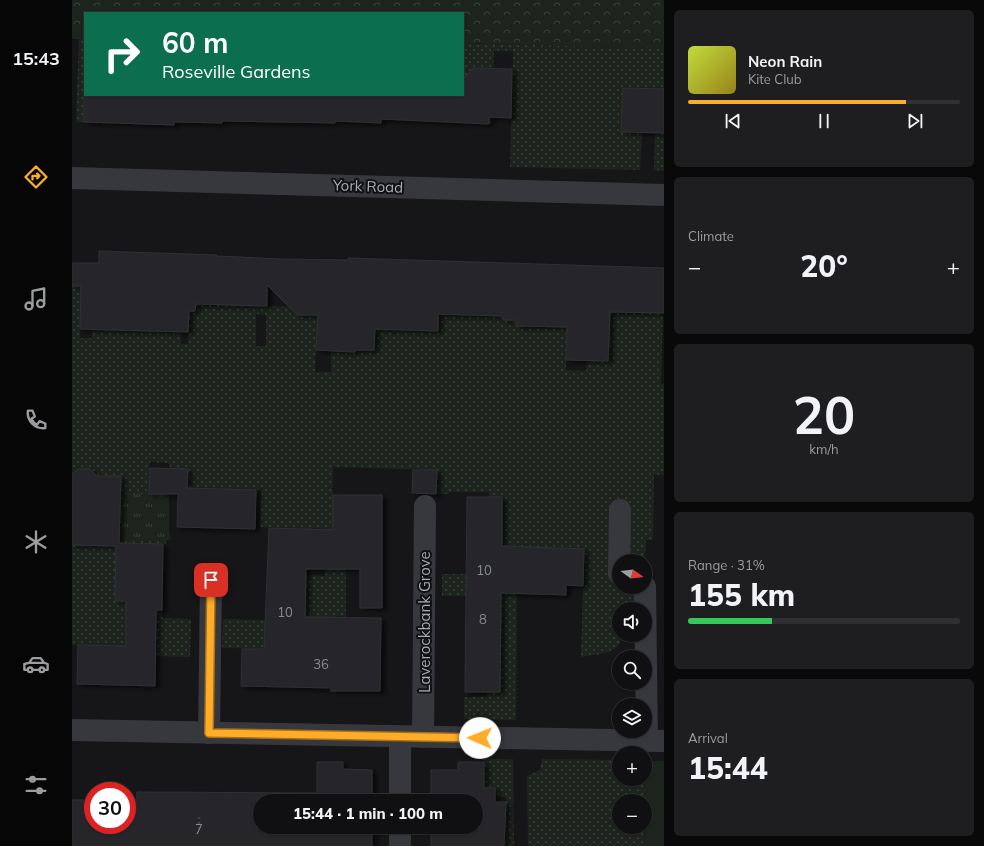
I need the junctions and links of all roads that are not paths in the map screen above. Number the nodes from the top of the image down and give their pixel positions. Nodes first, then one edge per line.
1 (72, 178) edge
2 (664, 195) edge
3 (425, 506) dead end
4 (620, 510) dead end
5 (619, 554) edge
6 (211, 580) dead end
7 (646, 594) edge
8 (72, 730) edge
9 (209, 733) junction
10 (400, 737) junction
11 (424, 737) junction
12 (656, 741) edge
13 (400, 794) edge
14 (400, 834) edge
15 (400, 846) edge

1 - 2 street, York Road
3 - 11 street, Laverockbank Grove
4 - 5 street
6 - 9 street
7 - 12 street
8 - 9 street
9 - 10 street
10 - 11 street
10 - 13 street
11 - 12 street
14 - 15 street

